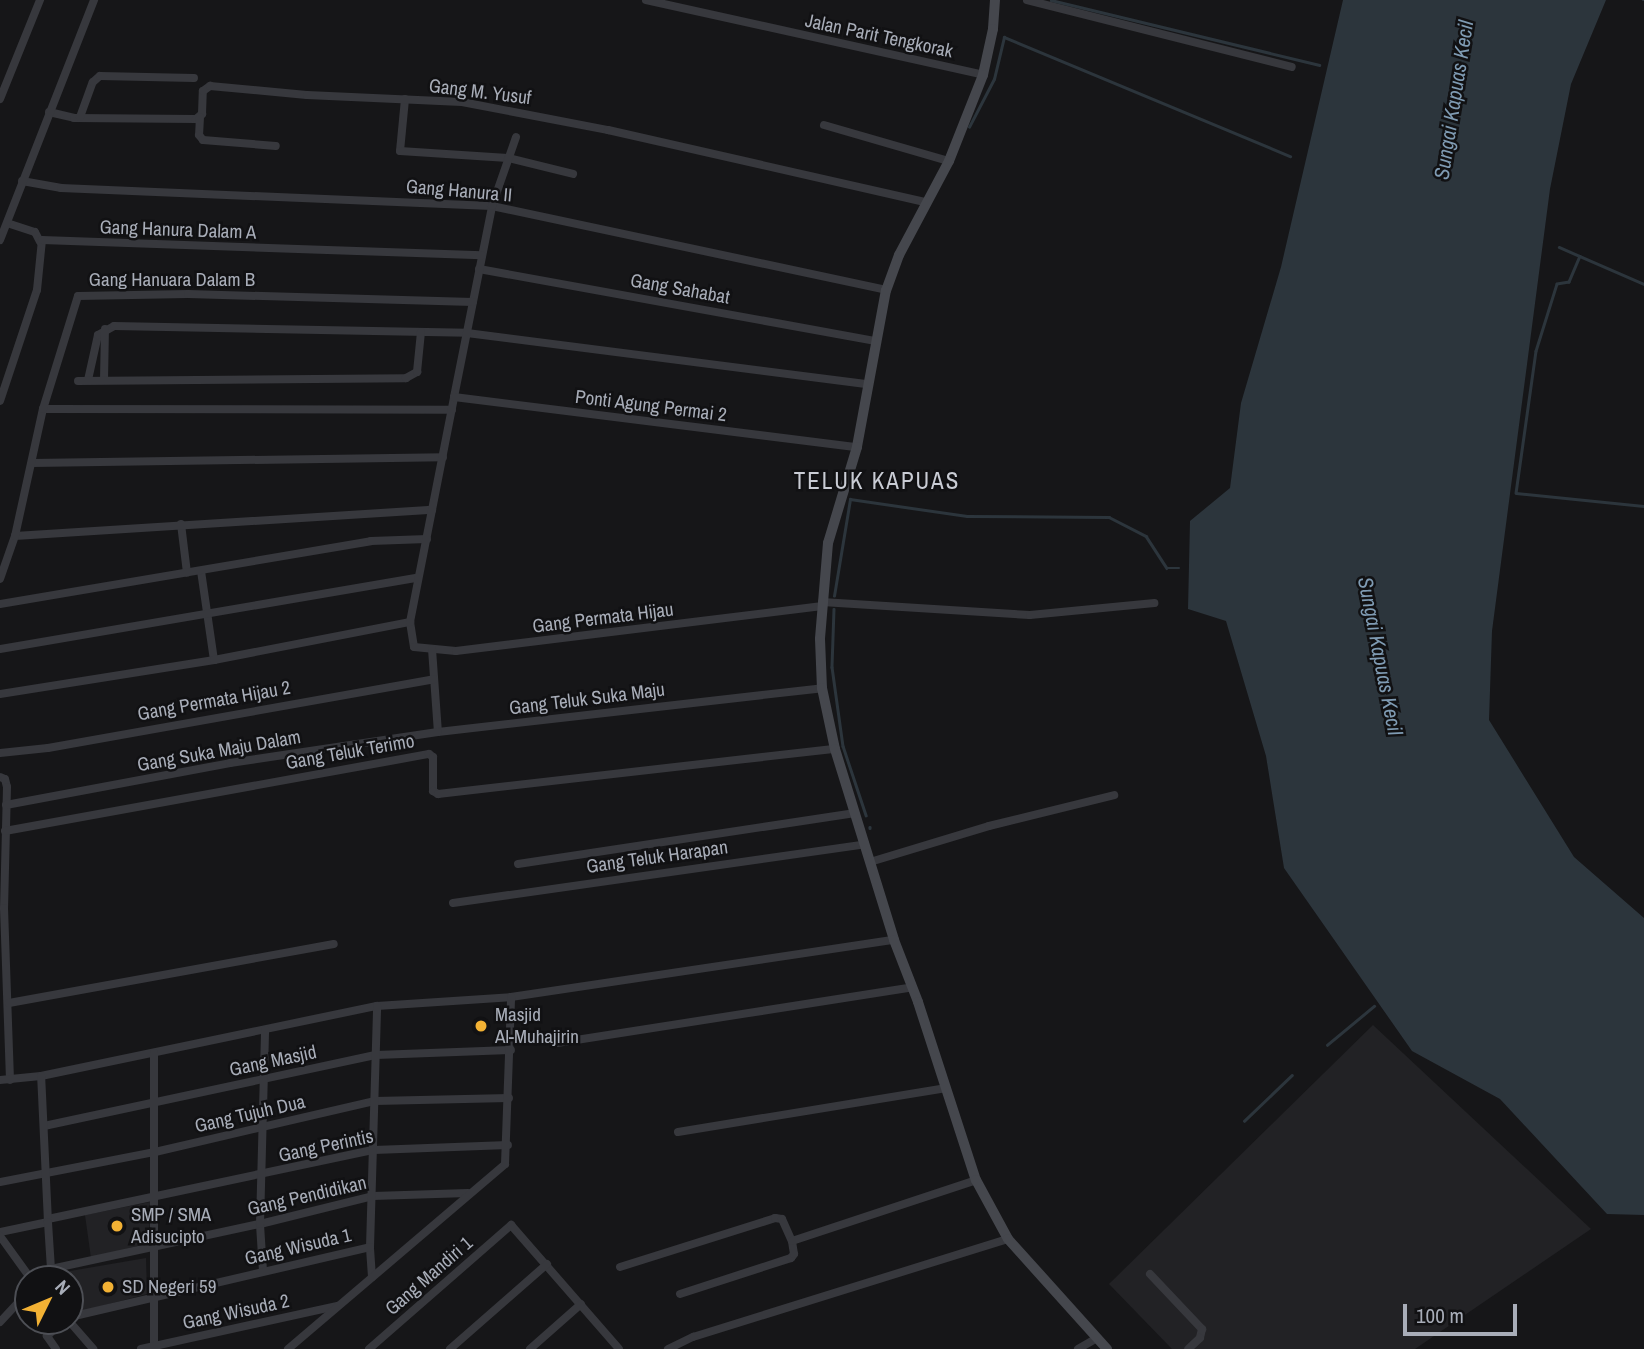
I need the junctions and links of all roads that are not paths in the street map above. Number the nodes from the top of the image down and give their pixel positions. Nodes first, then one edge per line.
1 (40, 0) edge
2 (94, 0) edge
3 (646, 0) edge
4 (995, 0) edge
5 (1027, 0) edge
6 (1292, 67) dead end
7 (983, 75) junction
8 (194, 78) dead end
9 (0, 99) edge
10 (405, 99) junction
11 (49, 113) junction
12 (80, 117) junction
13 (200, 117) junction
14 (824, 125) dead end
15 (516, 138) dead end
16 (276, 146) dead end
17 (508, 158) junction
18 (948, 160) junction
19 (573, 174) dead end
20 (22, 181) junction
21 (926, 202) junction
22 (492, 206) junction
23 (7, 223) junction
24 (0, 240) edge
25 (40, 242) junction
26 (481, 256) junction
27 (479, 269) junction
28 (886, 290) junction
29 (473, 302) junction
30 (105, 329) junction
31 (421, 332) junction
32 (467, 333) junction
33 (874, 341) junction
34 (89, 380) junction
35 (104, 380) junction
36 (78, 381) dead end
37 (866, 384) junction
38 (454, 397) junction
39 (0, 401) edge
40 (43, 409) junction
41 (452, 410) junction
42 (857, 447) junction
43 (443, 457) junction
44 (32, 463) junction
45 (432, 510) junction
46 (181, 524) junction
47 (15, 536) junction
48 (427, 539) junction
49 (201, 570) junction
50 (187, 573) junction
51 (417, 578) junction
52 (0, 579) edge
53 (1154, 603) dead end
54 (0, 604) edge
55 (822, 604) junction
56 (208, 615) junction
57 (410, 622) junction
58 (0, 649) edge
59 (432, 649) junction
60 (214, 660) junction
61 (433, 679) junction
62 (822, 688) junction
63 (0, 694) edge
64 (438, 732) junction
65 (835, 748) junction
66 (0, 753) edge
67 (0, 777) edge
68 (1114, 795) dead end
69 (6, 805) junction
70 (855, 813) junction
71 (3, 819) edge
72 (5, 831) junction
73 (865, 845) junction
74 (2, 860) edge
75 (870, 862) junction
76 (517, 864) dead end
77 (453, 903) dead end
78 (2, 908) edge
79 (894, 940) junction
80 (334, 944) dead end
81 (3, 954) edge
82 (913, 987) junction
83 (511, 997) junction
84 (9, 1003) junction
85 (377, 1006) junction
86 (265, 1030) junction
87 (557, 1043) dead end
88 (511, 1050) junction
89 (154, 1053) junction
90 (376, 1055) junction
91 (41, 1076) junction
92 (266, 1078) junction
93 (0, 1080) edge
94 (10, 1080) junction
95 (946, 1088) junction
96 (509, 1098) junction
97 (375, 1101) junction
98 (156, 1103) junction
99 (44, 1126) junction
100 (264, 1128) junction
101 (678, 1132) dead end
102 (508, 1144) junction
103 (374, 1150) junction
104 (155, 1152) junction
105 (47, 1174) junction
106 (264, 1175) junction
107 (976, 1180) junction
108 (0, 1182) edge
109 (468, 1194) junction
110 (373, 1196) junction
111 (154, 1198) junction
112 (48, 1221) junction
113 (260, 1224) junction
114 (0, 1234) edge
115 (1009, 1239) junction
116 (792, 1241) junction
117 (2, 1247) edge
118 (155, 1247) junction
119 (370, 1247) junction
120 (547, 1264) junction
121 (18, 1265) edge
122 (51, 1265) edge
123 (70, 1265) edge
124 (620, 1267) dead end
125 (263, 1271) junction
126 (1150, 1274) dead end
127 (372, 1278) junction
128 (680, 1294) dead end
129 (156, 1297) junction
130 (581, 1304) junction
131 (338, 1305) junction
132 (14, 1307) edge
133 (84, 1315) edge
134 (0, 1322) edge
135 (82, 1335) edge
136 (1097, 1338) junction
137 (154, 1346) junction
138 (617, 1348) edge
139 (93, 1349) edge
140 (141, 1349) edge
141 (288, 1349) edge
142 (369, 1349) edge
143 (450, 1349) edge
144 (530, 1349) edge
145 (668, 1349) edge
146 (1078, 1349) edge
147 (1107, 1349) edge
148 (1188, 1349) edge

1 - 9 street
2 - 11 street
3 - 7 street, Jalan Parit Tengkorak
4 - 7 main road
5 - 6 street
7 - 18 main road
8 - 12 street
10 - 13 street, Gang M. Yusuf
10 - 17 street
10 - 21 street, Gang M. Yusuf
11 - 12 street
11 - 20 street
12 - 13 street
13 - 16 street
14 - 18 street
15 - 17 street
17 - 19 street
17 - 22 street
18 - 21 main road
20 - 22 street, Gang Hanura II
20 - 23 street
21 - 28 main road
22 - 26 street
22 - 28 street, Gang Hanura II
23 - 24 street
23 - 25 street
25 - 26 street, Gang Hanura Dalam A
25 - 39 street
26 - 27 street
27 - 29 street
27 - 33 street, Gang Sahabat
28 - 33 main road
29 - 32 street
29 - 40 street, Gang Hanuara Dalam B
30 - 31 street
30 - 34 street
30 - 35 street
31 - 32 street
31 - 35 street
32 - 37 street
32 - 38 street
33 - 37 main road
34 - 35 street
34 - 36 street
37 - 42 main road
38 - 41 street
38 - 42 street, Ponti Agung Permai 2
40 - 41 street
40 - 44 street, Gang Hanuara Dalam B
41 - 43 street
42 - 55 main road
43 - 44 street
43 - 45 street
44 - 47 street, Gang Hanuara Dalam B
45 - 46 street
45 - 48 street
46 - 47 street
46 - 50 street
47 - 52 street, Gang Hanuara Dalam B
48 - 49 street
48 - 51 street
49 - 50 street
49 - 56 street
50 - 54 street
51 - 56 street
51 - 57 street
53 - 55 street, Gang Permata Hijau
55 - 59 street, Gang Permata Hijau
55 - 62 main road
56 - 58 street
56 - 60 street
57 - 59 street
57 - 60 street
59 - 61 street
60 - 63 street
61 - 64 street
61 - 66 street, Gang Permata Hijau 2
62 - 64 street, Gang Teluk Suka Maju
62 - 65 main road
64 - 69 street, Gang Suka Maju Dalam
65 - 70 main road
65 - 72 street, Gang Teluk Terimo
67 - 69 street
68 - 75 street
69 - 71 street
70 - 73 main road
70 - 76 street
71 - 72 street
72 - 74 street
73 - 75 main road
73 - 77 street, Gang Teluk Harapan
74 - 78 street
75 - 79 main road
78 - 81 street
79 - 82 main road
79 - 83 street
80 - 84 street
81 - 84 street
82 - 87 street
82 - 95 main road
83 - 85 street
83 - 88 street
84 - 94 street
85 - 86 street
85 - 90 street
86 - 89 street
86 - 92 street
88 - 90 street, Gang Masjid
88 - 96 street
89 - 91 street
89 - 98 street
90 - 92 street, Gang Masjid
90 - 97 street
91 - 94 street
91 - 99 street
92 - 98 street, Gang Masjid
92 - 100 street
93 - 94 street
95 - 101 street
95 - 107 main road
96 - 97 street, Gang Tujuh Dua
96 - 102 street
97 - 100 street, Gang Tujuh Dua
97 - 103 street
98 - 99 street, Gang Masjid
98 - 104 street
99 - 105 street
100 - 104 street, Gang Tujuh Dua
100 - 106 street
102 - 103 street, Gang Perintis
102 - 109 street
103 - 106 street, Gang Perintis
103 - 110 street
104 - 105 street, Gang Tujuh Dua
104 - 111 street
105 - 108 street, Gang Tujuh Dua
105 - 112 street
106 - 111 street, Gang Perintis
106 - 113 street
107 - 115 main road
107 - 116 street
109 - 110 street, Gang Pendidikan
109 - 127 street
110 - 113 street, Gang Pendidikan
110 - 119 street
111 - 112 street, Gang Perintis
111 - 118 street
112 - 114 street, Gang Perintis
112 - 122 street
113 - 118 street, Gang Pendidikan
113 - 125 street
114 - 117 street
115 - 136 main road
115 - 145 street
116 - 124 street
116 - 128 street
117 - 121 street
118 - 123 street, Gang Pendidikan
118 - 129 street
119 - 125 street, Gang Wisuda 1
119 - 127 street
120 - 130 street
120 - 142 street, Gang Mandiri 1
120 - 143 street
125 - 129 street, Gang Wisuda 1
126 - 148 street
127 - 131 street
129 - 133 street, Gang Wisuda 1
129 - 137 street
130 - 138 street
130 - 144 street
131 - 137 street, Gang Wisuda 2
131 - 141 street
132 - 134 street
135 - 139 street
136 - 146 street
136 - 147 main road
137 - 140 street, Gang Wisuda 2

